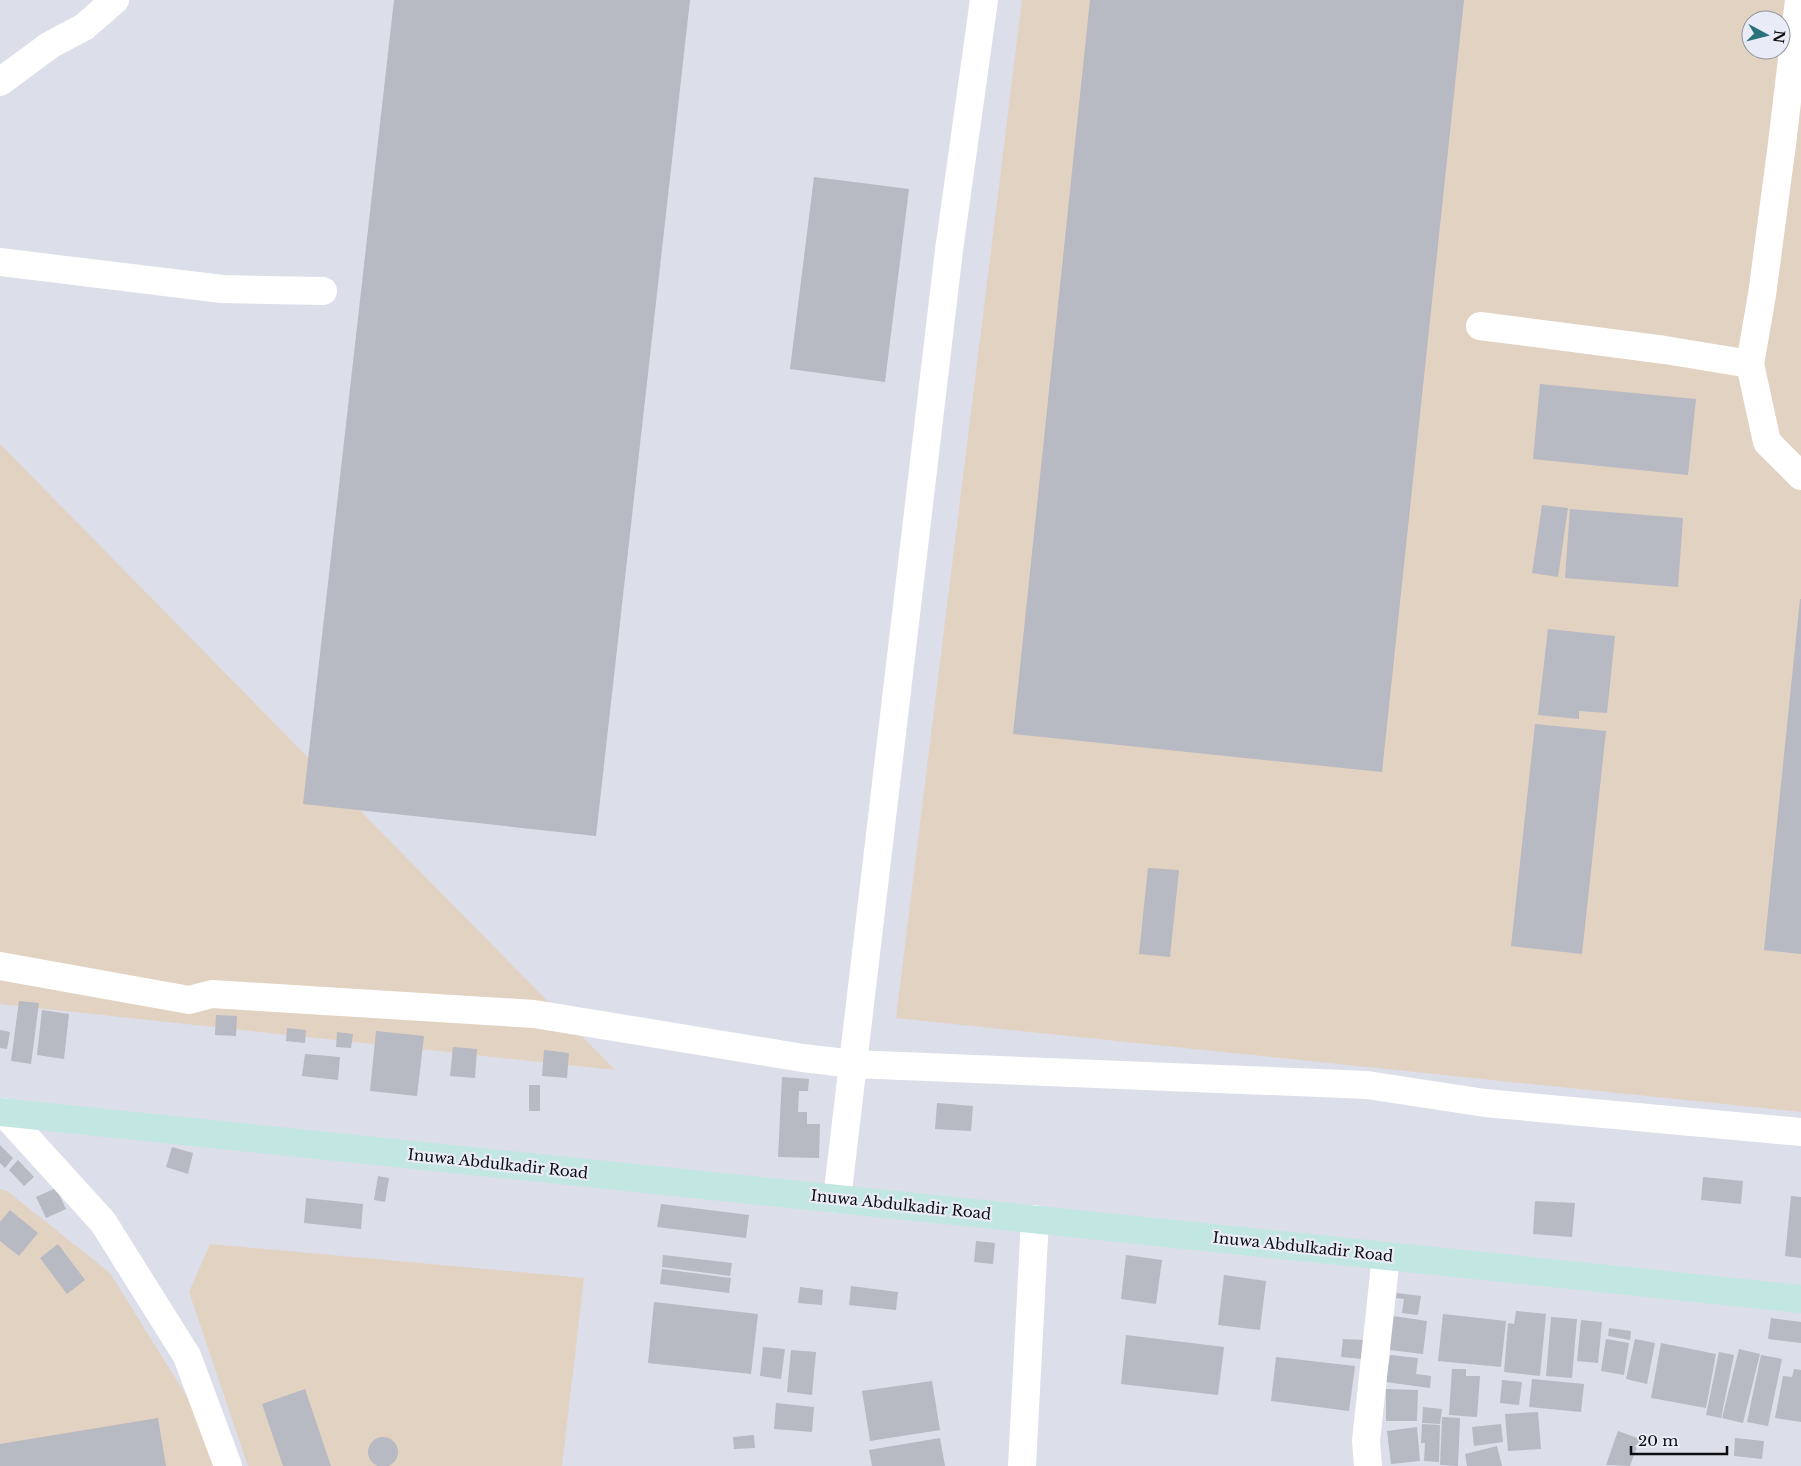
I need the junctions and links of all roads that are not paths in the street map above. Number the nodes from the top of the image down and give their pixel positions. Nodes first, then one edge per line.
1 (115, 0) edge
2 (984, 0) edge
3 (1799, 0) edge
4 (0, 82) edge
5 (0, 262) edge
6 (323, 291) dead end
7 (1480, 326) dead end
8 (1750, 364) junction
9 (1801, 476) edge
10 (0, 966) edge
11 (853, 1064) junction
12 (1, 1112) edge
13 (1801, 1132) edge
14 (837, 1199) junction
15 (1035, 1219) junction
16 (1386, 1256) junction
17 (1801, 1299) edge
18 (228, 1466) edge
19 (1022, 1466) edge
20 (1368, 1466) edge

1 - 4 street
2 - 11 street
3 - 8 street
5 - 6 street
7 - 8 street
8 - 9 street
10 - 11 street
11 - 13 street
11 - 14 street
12 - 14 main road, Inuwa Abdulkadir Road
12 - 18 street
14 - 15 main road, Inuwa Abdulkadir Road
15 - 16 main road, Inuwa Abdulkadir Road
15 - 19 street
16 - 17 main road, Inuwa Abdulkadir Road
16 - 20 street

